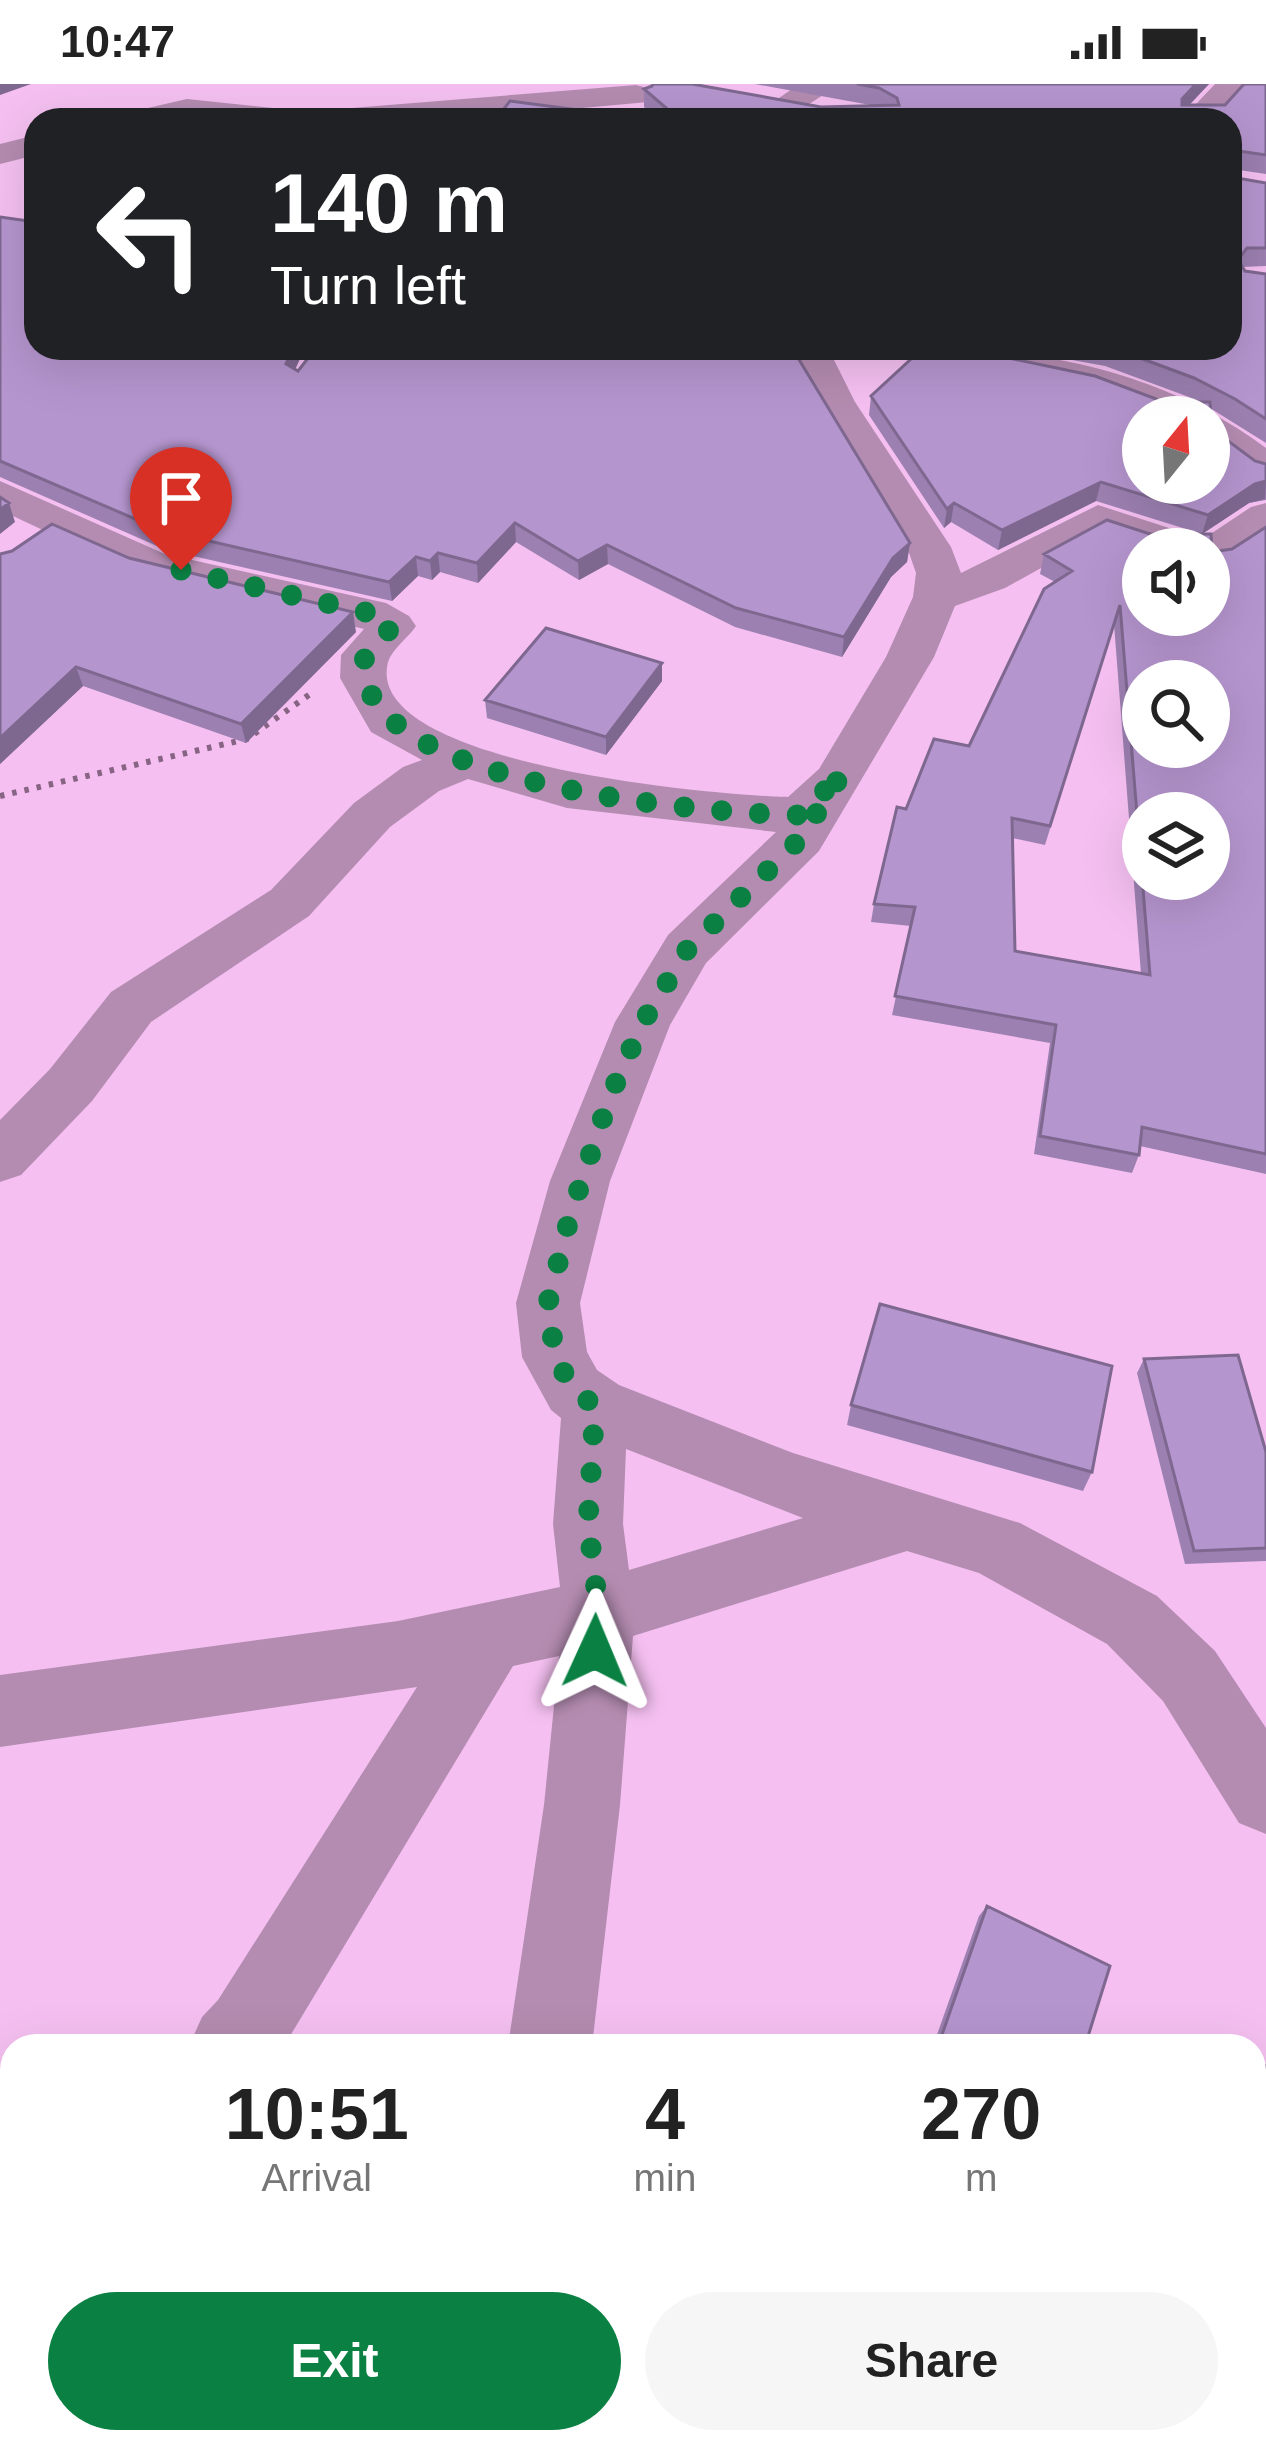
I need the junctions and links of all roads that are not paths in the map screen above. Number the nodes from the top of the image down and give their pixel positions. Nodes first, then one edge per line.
1 (1233, 84) edge
2 (195, 96) edge
3 (830, 99) edge
4 (639, 100) edge
5 (777, 101) edge
6 (166, 108) edge
7 (244, 108) edge
8 (545, 108) edge
9 (1210, 108) edge
10 (814, 360) edge
11 (1000, 360) edge
12 (1142, 396) edge
13 (1230, 441) edge
14 (1266, 468) edge
15 (0, 494) edge
16 (1266, 516) edge
17 (1127, 528) edge
18 (1230, 541) edge
19 (936, 598) junction
20 (465, 762) junction
21 (843, 772) junction
22 (0, 1157) edge
23 (595, 1406) junction
24 (910, 1518) junction
25 (599, 1613) junction
26 (494, 1632) junction
27 (0, 1711) edge
28 (1266, 1796) edge
29 (242, 2034) edge
30 (552, 2034) edge

1 - 9 street
2 - 6 street
2 - 7 street
3 - 5 street
4 - 8 street
10 - 19 street
11 - 12 street
13 - 14 street
15 - 20 street
16 - 18 street
17 - 19 street
19 - 21 street
20 - 21 street
20 - 22 street
21 - 23 street
23 - 24 street
23 - 25 street
24 - 25 street
24 - 28 street
25 - 26 street
25 - 30 street
26 - 27 street
26 - 29 street

